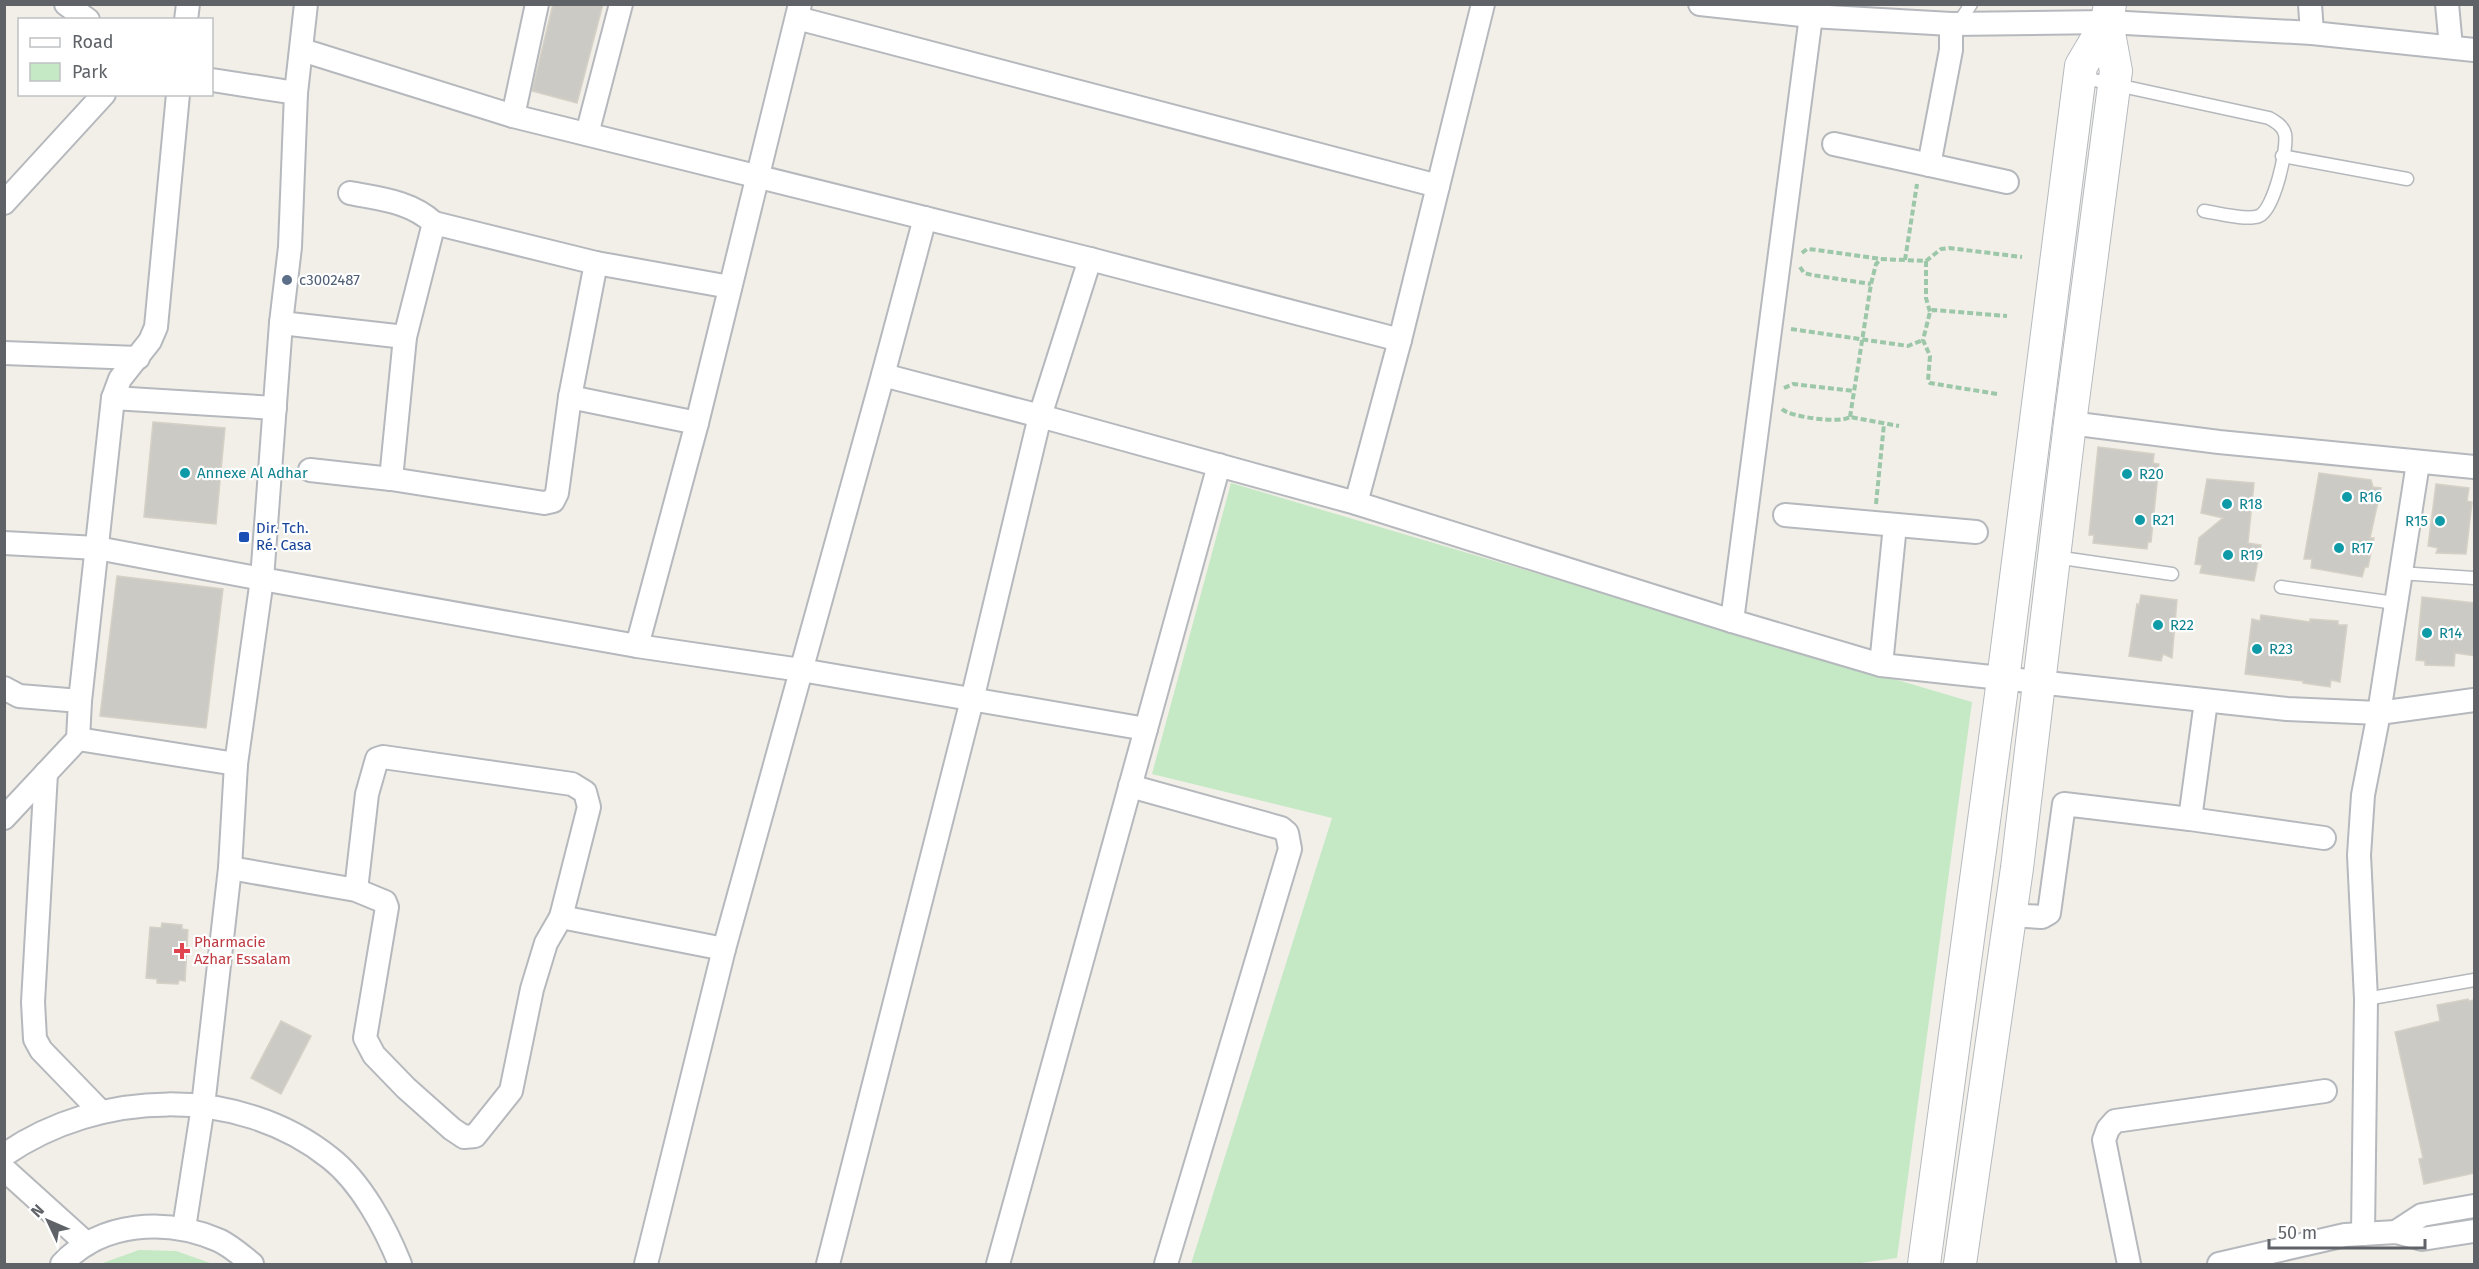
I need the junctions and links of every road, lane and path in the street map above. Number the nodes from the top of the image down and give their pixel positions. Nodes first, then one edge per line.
1 (66, 4) edge
2 (306, 4) edge
3 (621, 4) edge
4 (1484, 4) edge
5 (1971, 4) edge
6 (2310, 4) edge
7 (2448, 4) edge
8 (534, 5) edge
9 (1705, 5) edge
10 (799, 11) edge
11 (2109, 13) edge
12 (1810, 16) junction
13 (85, 18) edge
14 (1955, 24) junction
15 (2312, 33) junction
16 (2451, 47) junction
17 (2475, 50) edge
18 (302, 51) junction
19 (2080, 77) junction
20 (213, 80) edge
21 (2114, 84) junction
22 (296, 93) junction
23 (102, 96) edge
24 (178, 96) edge
25 (513, 116) junction
26 (587, 134) junction
27 (1834, 144) dead end
28 (2282, 156) junction
29 (1924, 164) junction
30 (759, 177) junction
31 (2407, 179) dead end
32 (2007, 182) dead end
33 (1438, 186) junction
34 (350, 193) dead end
35 (4, 203) edge
36 (2204, 211) dead end
37 (925, 218) junction
38 (434, 223) junction
39 (2022, 257) dead end
40 (1090, 259) junction
41 (1881, 259) junction
42 (1905, 260) junction
43 (1926, 261) junction
44 (596, 263) junction
45 (1871, 284) junction
46 (730, 287) junction
47 (1930, 312) junction
48 (2007, 316) dead end
49 (281, 323) junction
50 (1769, 326) junction
51 (405, 337) junction
52 (1863, 339) junction
53 (1400, 340) junction
54 (1923, 340) junction
55 (4, 353) edge
56 (138, 358) junction
57 (883, 375) junction
58 (1854, 391) junction
59 (1771, 394) junction
60 (1997, 394) dead end
61 (570, 397) junction
62 (113, 398) junction
63 (275, 408) junction
64 (1040, 416) junction
65 (1850, 417) junction
66 (697, 423) junction
67 (2070, 423) junction
68 (1884, 424) junction
69 (1899, 426) dead end
70 (2418, 463) junction
71 (1219, 465) junction
72 (2475, 467) edge
73 (310, 470) dead end
74 (391, 479) junction
75 (1356, 503) junction
76 (1785, 515) dead end
77 (1885, 524) junction
78 (1976, 532) dead end
79 (4, 543) edge
80 (97, 548) junction
81 (2054, 557) junction
82 (2399, 573) junction
83 (2172, 574) dead end
84 (2475, 578) edge
85 (262, 579) junction
86 (2281, 587) dead end
87 (2395, 603) junction
88 (1732, 621) junction
89 (637, 646) junction
90 (1881, 665) junction
91 (801, 670) junction
92 (2003, 680) junction
93 (2038, 682) junction
94 (4, 688) edge
95 (972, 700) junction
96 (2475, 700) edge
97 (80, 701) junction
98 (2206, 701) junction
99 (2379, 712) junction
100 (1146, 729) junction
101 (78, 739) junction
102 (236, 764) junction
103 (46, 773) junction
104 (1130, 786) junction
105 (2025, 798) junction
106 (2064, 804) junction
107 (4, 818) edge
108 (2190, 819) junction
109 (2324, 838) dead end
110 (230, 868) junction
111 (356, 890) junction
112 (2010, 915) junction
113 (561, 917) junction
114 (724, 949) junction
115 (2475, 980) edge
116 (2366, 999) junction
117 (2325, 1091) dead end
118 (204, 1106) junction
119 (101, 1112) junction
120 (4, 1155) edge
121 (4, 1169) edge
122 (2475, 1206) edge
123 (184, 1228) junction
124 (2475, 1231) edge
125 (2396, 1232) junction
126 (2362, 1233) junction
127 (87, 1244) junction
128 (62, 1264) edge
129 (252, 1264) edge
130 (400, 1264) edge
131 (646, 1264) edge
132 (828, 1264) edge
133 (999, 1264) edge
134 (1166, 1264) edge
135 (1924, 1264) edge
136 (1960, 1264) edge
137 (2129, 1264) edge
138 (2218, 1264) edge

1 - 13 street
2 - 18 street
3 - 26 street
4 - 33 street
5 - 14 lane
6 - 15 street
7 - 16 street
8 - 25 street
9 - 12 street
10 - 30 street
10 - 33 street
11 - 14 street
11 - 15 street
11 - 19 street
11 - 21 street
12 - 14 street
12 - 50 street
14 - 29 street
15 - 16 street
16 - 17 street
18 - 22 street
18 - 25 street
19 - 21 lane
19 - 92 street
20 - 22 street
21 - 28 lane
21 - 67 street
22 - 49 street
23 - 35 street
24 - 56 street
25 - 26 street
26 - 30 street
27 - 29 street
28 - 31 lane
28 - 36 lane
29 - 32 street
29 - 42 path
30 - 37 street
30 - 46 street
33 - 53 street
34 - 38 street
37 - 40 street
37 - 57 street
38 - 44 street
38 - 51 street
39 - 43 path
40 - 53 street
40 - 64 street
41 - 42 path
41 - 45 path
41 - 45 path
42 - 43 path
43 - 47 path
44 - 46 street
44 - 61 street
45 - 52 path
46 - 66 street
47 - 48 path
47 - 54 path
49 - 51 street
49 - 63 street
50 - 52 path
50 - 59 street
51 - 74 street
52 - 54 path
52 - 58 path
53 - 75 street
54 - 60 path
55 - 56 street
56 - 62 street
57 - 64 street
57 - 91 street
58 - 59 path
58 - 65 path
59 - 65 path
59 - 88 street
61 - 66 street
61 - 74 street
62 - 63 street
62 - 80 street
63 - 85 street
64 - 71 street
64 - 95 street
65 - 68 path
66 - 89 street
67 - 70 street
67 - 81 street
68 - 69 path
68 - 77 path
70 - 72 street
70 - 82 street
71 - 75 street
71 - 100 street
73 - 74 street
75 - 88 street
76 - 77 street
77 - 78 street
77 - 90 street
79 - 80 street
80 - 85 street
80 - 97 street
81 - 83 lane
81 - 93 street
82 - 84 lane
82 - 87 street
85 - 89 street
85 - 102 street
86 - 87 lane
87 - 99 street
88 - 90 street
89 - 91 street
90 - 92 street
91 - 95 street
91 - 114 street
92 - 93 street
92 - 135 street
93 - 98 street
93 - 105 street
94 - 97 street
95 - 100 street
95 - 132 street
96 - 99 street
97 - 101 street
98 - 99 street
98 - 108 street
99 - 116 street
100 - 104 street
101 - 102 street
101 - 103 street
102 - 110 street
103 - 107 street
103 - 119 street
104 - 133 street
104 - 134 street
105 - 106 street
105 - 112 street
106 - 108 street
106 - 112 street
108 - 109 street
110 - 111 street
110 - 118 street
111 - 113 street
111 - 113 street
112 - 136 street
113 - 114 street
114 - 131 street
115 - 116 lane
116 - 126 street
117 - 137 street
118 - 119 street
118 - 123 street
118 - 130 street
119 - 120 street
121 - 127 street
122 - 125 street
123 - 127 street
123 - 129 street
124 - 125 street
125 - 126 street
126 - 138 street
127 - 128 street

